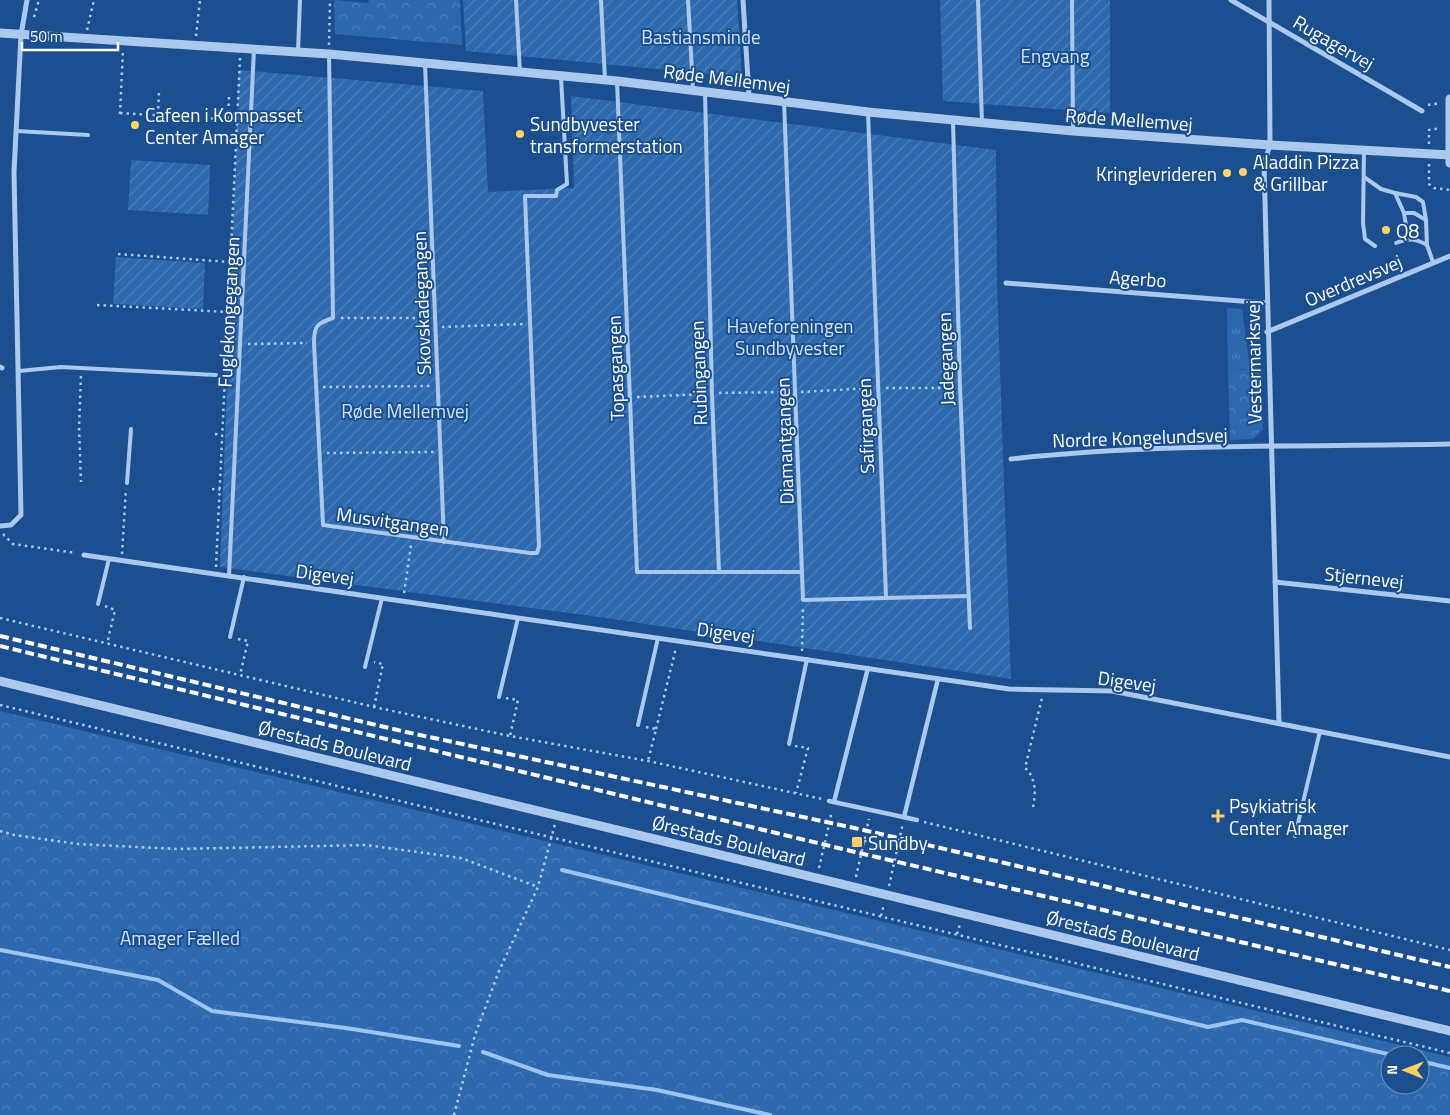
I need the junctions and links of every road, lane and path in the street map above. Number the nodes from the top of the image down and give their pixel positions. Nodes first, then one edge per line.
1 (26, 0) edge
2 (94, 0) edge
3 (200, 0) edge
4 (300, 0) edge
5 (330, 0) edge
6 (516, 0) edge
7 (601, 0) edge
8 (688, 0) edge
9 (743, 0) edge
10 (978, 0) edge
11 (1072, 0) edge
12 (1231, 0) edge
13 (1268, 0) edge
14 (1268, 21) junction
15 (0, 33) edge
16 (21, 35) junction
17 (85, 39) junction
18 (124, 41) junction
19 (194, 45) junction
20 (241, 48) junction
21 (254, 49) junction
22 (298, 52) junction
23 (329, 54) junction
24 (425, 64) junction
25 (520, 72) junction
26 (562, 76) junction
27 (605, 80) junction
28 (617, 81) junction
29 (693, 89) junction
30 (159, 91) dead end
31 (705, 91) junction
32 (229, 96) dead end
33 (749, 96) junction
34 (1450, 99) edge
35 (784, 101) junction
36 (1450, 103) edge
37 (1417, 108) junction
38 (1422, 111) dead end
39 (868, 112) junction
40 (158, 115) junction
41 (228, 119) junction
42 (237, 120) junction
43 (953, 121) junction
44 (982, 123) junction
45 (16, 131) junction
46 (1073, 131) junction
47 (88, 134) dead end
48 (1270, 145) junction
49 (1364, 150) junction
50 (1450, 157) edge
51 (1364, 178) junction
52 (1395, 193) junction
53 (1404, 213) junction
54 (1426, 220) junction
55 (1408, 238) junction
56 (1396, 243) dead end
57 (1427, 245) junction
58 (1375, 246) dead end
59 (118, 254) dead end
60 (1450, 256) edge
61 (230, 262) junction
62 (1433, 262) junction
63 (1006, 283) dead end
64 (1267, 303) junction
65 (97, 305) dead end
66 (228, 312) junction
67 (333, 318) junction
68 (434, 318) junction
69 (530, 323) junction
70 (435, 327) junction
71 (1267, 332) junction
72 (314, 343) junction
73 (240, 345) junction
74 (82, 368) junction
75 (19, 371) junction
76 (216, 375) dead end
77 (438, 386) junction
78 (317, 387) junction
79 (131, 429) dead end
80 (215, 434) dead end
81 (222, 435) junction
82 (1450, 444) edge
83 (1270, 447) junction
84 (441, 452) junction
85 (320, 453) junction
86 (1011, 459) dead end
87 (82, 482) dead end
88 (127, 483) joint
89 (212, 489) dead end
90 (220, 490) junction
91 (0, 526) edge
92 (0, 532) edge
93 (412, 538) junction
94 (444, 542) junction
95 (84, 555) joint
96 (109, 558) junction
97 (122, 560) junction
98 (719, 572) junction
99 (801, 572) junction
100 (216, 574) junction
101 (228, 576) junction
102 (244, 578) junction
103 (1275, 582) junction
104 (968, 596) junction
105 (886, 597) junction
106 (382, 598) junction
107 (803, 600) junction
108 (403, 601) junction
109 (1450, 601) edge
110 (98, 604) joint
111 (0, 618) edge
112 (518, 618) junction
113 (970, 628) dead end
114 (230, 638) joint
115 (658, 638) junction
116 (678, 640) junction
117 (107, 644) junction
118 (804, 659) junction
119 (367, 660) junction
120 (365, 667) dead end
121 (868, 668) junction
122 (240, 675) junction
123 (938, 678) junction
124 (0, 681) edge
125 (1044, 690) junction
126 (499, 697) joint
127 (0, 705) edge
128 (374, 707) junction
129 (1279, 724) junction
130 (638, 725) joint
131 (656, 729) junction
132 (1320, 731) junction
133 (510, 736) junction
134 (789, 744) joint
135 (1450, 756) edge
136 (648, 761) junction
137 (796, 794) junction
138 (832, 801) junction
139 (1033, 807) dead end
140 (871, 810) junction
141 (557, 816) junction
142 (904, 817) junction
143 (917, 820) joint
144 (0, 831) edge
145 (1295, 836) dead end
146 (551, 837) junction
147 (864, 841) junction
148 (872, 850) dead end
149 (816, 878) junction
150 (538, 887) junction
151 (853, 887) junction
152 (887, 895) junction
153 (881, 916) junction
154 (1450, 950) edge
155 (1450, 1031) edge
156 (1450, 1053) edge
157 (454, 1115) edge

1 - 16 street
2 - 17 path
3 - 19 path
4 - 22 lane
5 - 23 path
6 - 25 lane
7 - 27 lane
8 - 29 lane
9 - 33 street
10 - 44 lane
11 - 46 lane
12 - 14 street, Rugagervej
13 - 14 street, Vestermarksvej
14 - 37 street, Rugagervej
14 - 48 street, Vestermarksvej
15 - 16 street, Røde Mellemvej
16 - 17 street, Røde Mellemvej
16 - 45 street
17 - 18 street, Røde Mellemvej
18 - 19 street, Røde Mellemvej
18 - 40 path
19 - 20 street, Røde Mellemvej
20 - 21 street, Røde Mellemvej
20 - 42 path
21 - 22 street, Røde Mellemvej
21 - 73 lane, Fuglekongegangen
22 - 23 street, Røde Mellemvej
23 - 24 street, Røde Mellemvej
23 - 67 lane
24 - 25 street, Røde Mellemvej
24 - 68 lane, Skovskadegangen
25 - 26 street, Røde Mellemvej
26 - 27 street, Røde Mellemvej
26 - 69 lane, Musvitgangen
27 - 28 street, Røde Mellemvej
28 - 29 street, Røde Mellemvej
28 - 98 lane, Topasgangen
29 - 31 street, Røde Mellemvej
30 - 40 path
31 - 33 street, Røde Mellemvej
31 - 98 lane, Rubingangen
32 - 41 path
33 - 35 street, Røde Mellemvej
34 - 36 street
35 - 39 street, Røde Mellemvej
35 - 99 lane, Diamantgangen
36 - 37 path
36 - 50 street
37 - 38 street, Rugagervej
39 - 43 street, Røde Mellemvej
39 - 105 lane, Safirgangen
40 - 41 path
41 - 42 path
42 - 61 path
43 - 44 street, Røde Mellemvej
43 - 104 lane, Jadegangen
44 - 46 street, Røde Mellemvej
45 - 47 lane
45 - 75 street
46 - 48 street, Røde Mellemvej
48 - 49 street, Røde Mellemvej
48 - 64 street, Vestermarksvej
49 - 50 street, Røde Mellemvej
49 - 51 lane
51 - 52 lane
51 - 58 lane
52 - 53 lane
52 - 54 lane
53 - 54 lane
53 - 55 lane
54 - 57 lane
55 - 56 lane
55 - 57 lane
57 - 62 lane
59 - 61 path
60 - 62 street, Overdrevsvej
61 - 66 path
62 - 71 street, Overdrevsvej
63 - 64 street, Agerbo
64 - 71 street, Vestermarksvej
65 - 66 path
66 - 81 path
67 - 68 path
67 - 72 lane, Musvitgangen
68 - 70 lane, Skovskadegangen
69 - 70 path
69 - 94 lane, Musvitgangen
70 - 77 lane, Skovskadegangen
71 - 83 street, Vestermarksvej
72 - 73 path
72 - 78 lane, Musvitgangen
73 - 101 lane, Fuglekongegangen
74 - 75 lane
74 - 76 lane
74 - 87 path
75 - 91 street
77 - 78 path
77 - 84 lane, Skovskadegangen
78 - 85 lane, Musvitgangen
79 - 88 lane
80 - 81 path
81 - 90 path
82 - 83 street, Nordre Kongelundsvej
83 - 86 street, Nordre Kongelundsvej
83 - 103 street, Vestermarksvej
84 - 85 path
84 - 94 lane, Skovskadegangen
85 - 93 lane, Musvitgangen
88 - 97 path
89 - 90 path
90 - 100 path
92 - 95 path
93 - 94 lane, Musvitgangen
93 - 108 path
95 - 96 street, Digevej
96 - 97 street, Digevej
96 - 110 lane
97 - 100 street, Digevej
98 - 99 lane
99 - 107 lane, Diamantgangen
100 - 101 street, Digevej
101 - 102 street, Digevej
102 - 106 street, Digevej
102 - 114 lane
103 - 109 street, Stjernevej
103 - 129 street, Vestermarksvej
104 - 105 lane
104 - 113 lane, Jadegangen
105 - 107 lane
106 - 108 street, Digevej
106 - 119 lane
107 - 118 path
108 - 112 street, Digevej
110 - 117 path
111 - 117 path
112 - 115 street, Digevej
112 - 126 lane
114 - 122 path
115 - 116 street, Digevej
115 - 130 lane
116 - 118 street, Digevej
116 - 131 path
117 - 122 path
118 - 121 street, Digevej
118 - 134 lane
119 - 120 lane
119 - 128 path
121 - 123 street, Digevej
121 - 138 street
122 - 128 path
123 - 125 street, Digevej
123 - 142 street
124 - 141 street, Ørestads Boulevard
125 - 129 street, Digevej
125 - 139 path
126 - 133 path
127 - 146 path
128 - 133 path
129 - 132 street, Digevej
130 - 131 path
131 - 136 path
132 - 135 street, Digevej
132 - 145 lane
133 - 136 path
134 - 137 path
136 - 137 path
137 - 138 path
138 - 140 street
138 - 149 path
140 - 142 street
140 - 147 path
141 - 146 path
141 - 149 street, Ørestads Boulevard
142 - 143 street
142 - 152 path
143 - 154 path
144 - 150 path
146 - 150 path
146 - 153 path
147 - 148 path
147 - 151 path
149 - 151 street, Ørestads Boulevard
150 - 157 path
151 - 152 street, Ørestads Boulevard
152 - 153 path
152 - 155 street, Ørestads Boulevard
153 - 156 path

